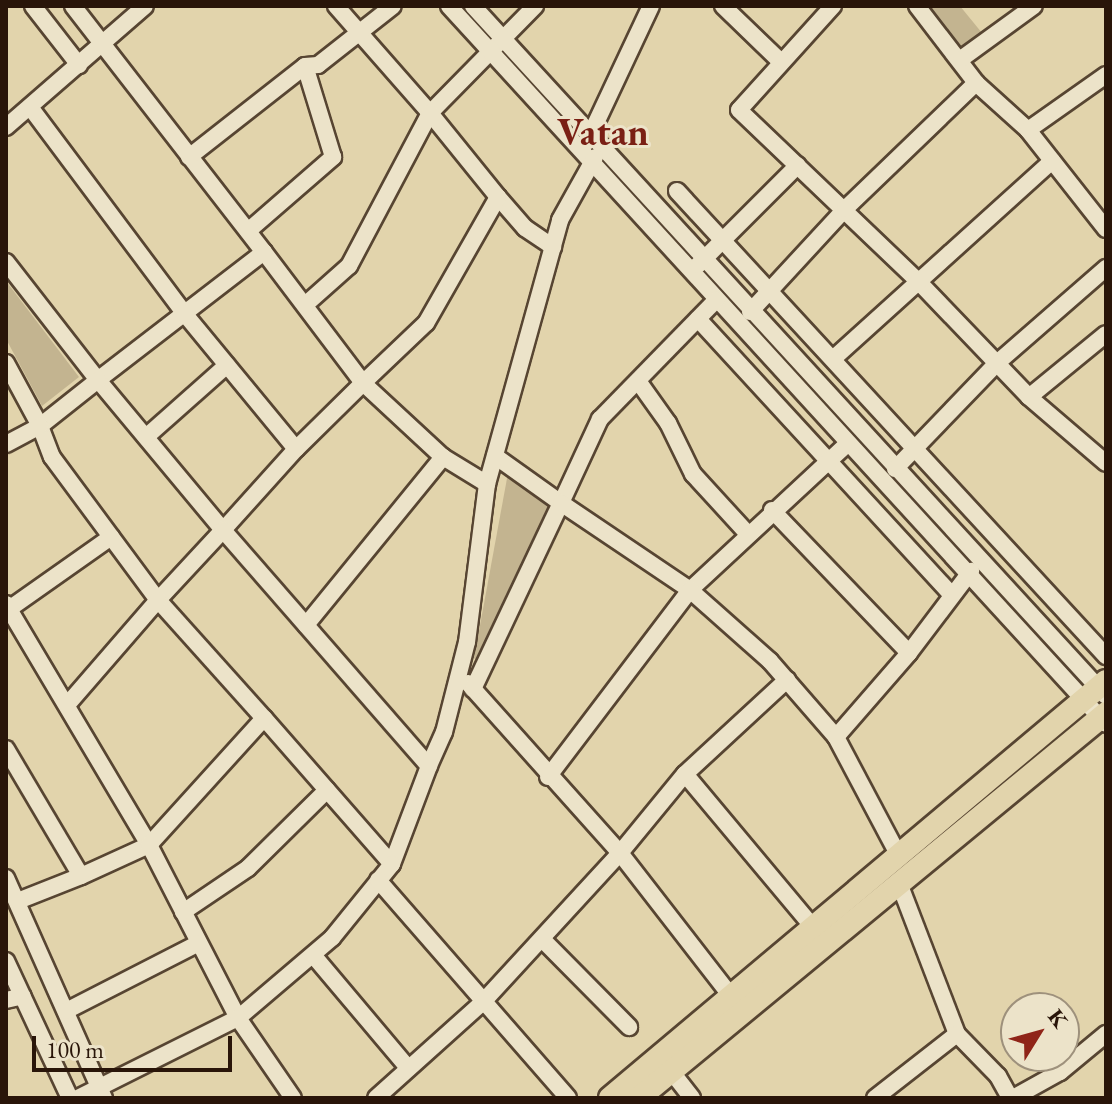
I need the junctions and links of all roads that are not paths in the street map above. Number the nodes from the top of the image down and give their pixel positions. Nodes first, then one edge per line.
1 (33, 6) edge
2 (73, 6) edge
3 (145, 6) edge
4 (336, 6) edge
5 (393, 6) edge
6 (449, 6) edge
7 (473, 6) edge
8 (535, 6) edge
9 (651, 6) edge
10 (723, 6) edge
11 (833, 6) edge
12 (917, 6) edge
13 (1034, 6) edge
14 (359, 33) junction
15 (501, 38) junction
16 (102, 45) junction
17 (489, 50) junction
18 (961, 59) junction
19 (780, 61) junction
20 (79, 65) junction
21 (305, 66) junction
22 (1106, 75) edge
23 (976, 83) junction
24 (30, 107) junction
25 (430, 113) junction
26 (6, 127) edge
27 (1028, 130) junction
28 (597, 143) junction
29 (189, 157) junction
30 (586, 157) junction
31 (1052, 161) junction
32 (798, 165) junction
33 (677, 191) dead end
34 (498, 197) junction
35 (845, 209) junction
36 (1106, 229) edge
37 (248, 231) junction
38 (723, 240) junction
39 (553, 247) junction
40 (264, 252) junction
41 (703, 260) junction
42 (6, 262) edge
43 (1106, 268) edge
44 (691, 272) junction
45 (916, 279) junction
46 (770, 290) junction
47 (716, 300) junction
48 (305, 305) junction
49 (750, 312) junction
50 (184, 313) junction
51 (698, 319) junction
52 (1106, 334) edge
53 (834, 358) junction
54 (6, 363) edge
55 (997, 363) junction
56 (227, 365) junction
57 (98, 380) junction
58 (638, 381) junction
59 (363, 383) junction
60 (1029, 397) junction
61 (40, 426) junction
62 (146, 437) junction
63 (6, 444) edge
64 (847, 444) junction
65 (917, 446) junction
66 (296, 449) junction
67 (495, 456) junction
68 (443, 457) junction
69 (829, 461) junction
70 (1106, 463) edge
71 (895, 469) junction
72 (487, 484) junction
73 (561, 503) junction
74 (772, 510) junction
75 (223, 530) junction
76 (747, 533) junction
77 (111, 537) junction
78 (971, 571) junction
79 (690, 590) junction
80 (952, 595) junction
81 (158, 600) junction
82 (8, 607) edge
83 (306, 625) junction
84 (909, 653) junction
85 (1106, 656) edge
86 (459, 672) junction
87 (787, 680) junction
88 (473, 689) junction
89 (1101, 703) edge
90 (67, 705) junction
91 (264, 718) junction
92 (836, 737) junction
93 (6, 749) edge
94 (429, 766) junction
95 (685, 774) junction
96 (548, 777) junction
97 (327, 790) junction
98 (149, 845) junction
99 (620, 853) junction
100 (899, 856) junction
101 (392, 864) junction
102 (81, 876) junction
103 (6, 878) edge
104 (378, 880) junction
105 (899, 883) junction
106 (18, 901) junction
107 (183, 912) junction
108 (813, 927) junction
109 (542, 939) junction
110 (199, 943) junction
111 (313, 955) junction
112 (6, 961) edge
113 (731, 996) junction
114 (14, 998) edge
115 (482, 1003) junction
116 (66, 1011) junction
117 (238, 1018) junction
118 (629, 1027) dead end
119 (957, 1034) junction
120 (1106, 1034) edge
121 (408, 1068) junction
122 (671, 1071) junction
123 (101, 1092) edge
124 (70, 1098) edge
125 (78, 1098) edge
126 (293, 1098) edge
127 (376, 1098) edge
128 (568, 1098) edge
129 (610, 1098) edge
130 (639, 1098) edge
131 (692, 1098) edge
132 (875, 1098) edge
133 (1011, 1098) edge

1 - 20 street
2 - 16 street
3 - 16 street
4 - 14 street
5 - 14 street
6 - 17 street
7 - 15 street
8 - 15 street
9 - 28 street
10 - 19 street
11 - 19 street
12 - 18 street
13 - 18 street
14 - 21 street
14 - 25 street
15 - 17 street
15 - 28 street
16 - 20 street
16 - 29 street
17 - 25 street
17 - 30 street
18 - 23 street
19 - 32 street
20 - 24 street
21 - 29 street
21 - 37 street
22 - 27 street
23 - 27 street
23 - 35 street
24 - 26 street
24 - 50 street
25 - 34 street
25 - 48 street
27 - 31 street
28 - 30 street
28 - 41 street
29 - 37 street
30 - 39 street
30 - 44 street
31 - 36 street
31 - 45 street
32 - 35 street
32 - 38 street
33 - 38 street
34 - 39 street
34 - 59 street
35 - 45 street
35 - 46 street
37 - 40 street
38 - 41 street
38 - 46 street
39 - 67 street
40 - 48 street
40 - 50 street
41 - 44 street
41 - 49 street
42 - 57 street
43 - 55 street
44 - 47 street
45 - 53 street
45 - 55 street
46 - 49 street
46 - 53 street
47 - 51 street
47 - 64 street
48 - 59 street
49 - 71 street
50 - 56 street
50 - 57 street
51 - 58 street
51 - 69 street
52 - 60 street
53 - 65 street
54 - 61 street
55 - 60 street
55 - 65 street
56 - 62 street
56 - 66 street
57 - 61 street
57 - 62 street
58 - 73 street
58 - 76 street
59 - 66 street
59 - 68 street
60 - 70 street
61 - 63 street
61 - 77 street
62 - 75 street
64 - 69 street
64 - 78 street
65 - 71 street
65 - 85 street
66 - 75 street
67 - 72 street
67 - 73 street
68 - 72 street
68 - 83 street
69 - 74 street
69 - 80 street
71 - 89 street
72 - 86 street
73 - 79 street
73 - 88 street
74 - 76 street
74 - 84 street
75 - 81 street
75 - 83 street
76 - 79 street
77 - 81 street
77 - 82 street
78 - 80 street
78 - 89 street
79 - 87 street
79 - 96 street
80 - 84 street
81 - 90 street
81 - 91 street
82 - 90 street
83 - 94 street
84 - 92 street
86 - 88 street
86 - 94 street
87 - 92 street
87 - 95 street
88 - 96 street
89 - 100 main road
89 - 105 main road
90 - 98 street
91 - 97 street
91 - 98 street
92 - 100 street
93 - 102 street
94 - 101 street
95 - 99 street
95 - 108 street
96 - 99 street
97 - 101 street
97 - 107 street
98 - 102 street
98 - 107 street
99 - 109 street
99 - 113 street
100 - 108 main road
101 - 104 street
102 - 106 street
103 - 106 street
104 - 111 street
104 - 115 street
105 - 119 street
105 - 122 main road
106 - 116 street
107 - 110 street
108 - 113 main road
109 - 115 street
109 - 118 street
110 - 116 street
110 - 117 street
111 - 117 street
111 - 121 street
112 - 114 street
113 - 129 main road
114 - 124 street
115 - 121 street
115 - 128 street
116 - 123 street
117 - 123 street
117 - 126 street
119 - 132 street
119 - 133 street
120 - 133 street
121 - 127 street
122 - 130 main road
122 - 131 street
123 - 125 street

